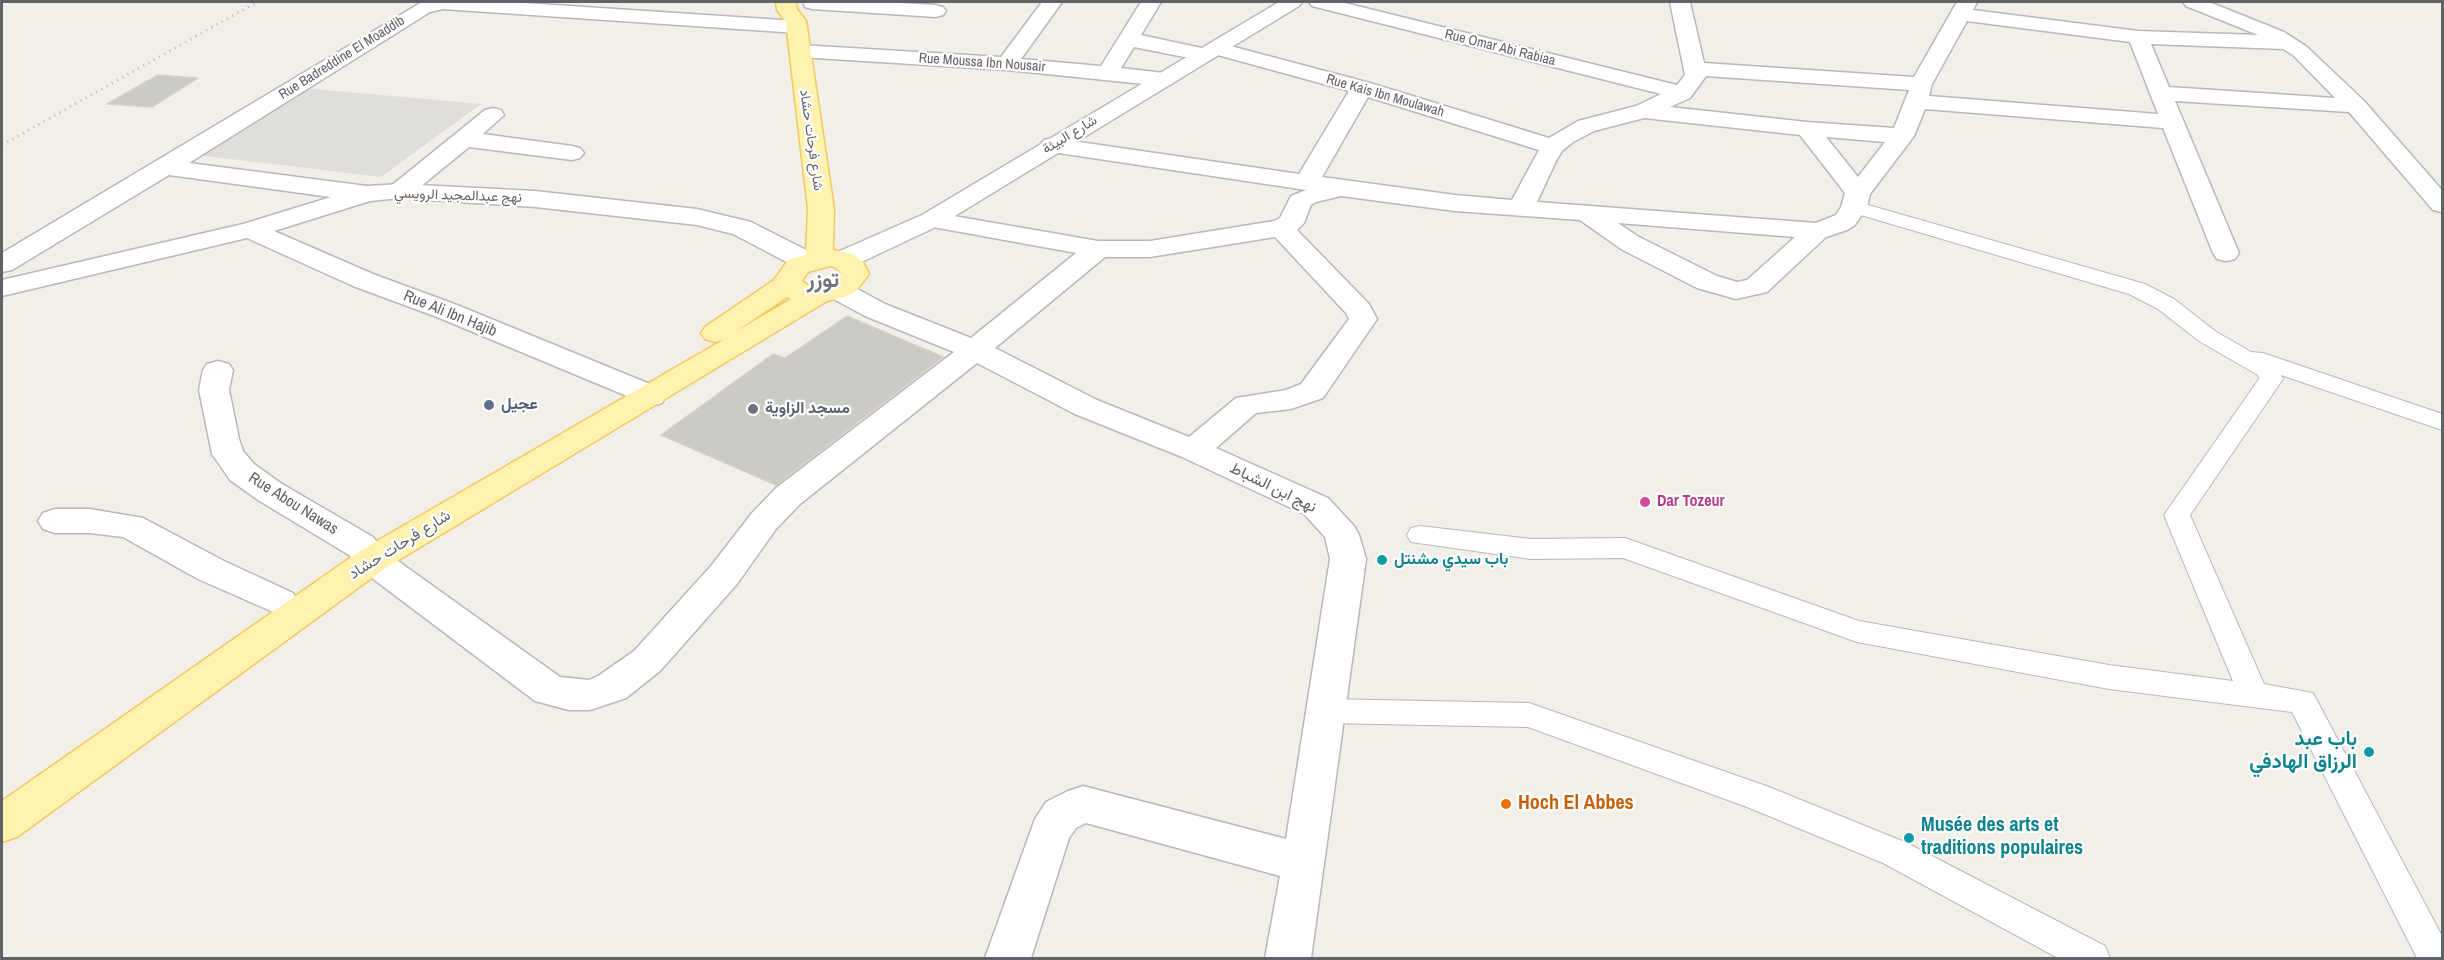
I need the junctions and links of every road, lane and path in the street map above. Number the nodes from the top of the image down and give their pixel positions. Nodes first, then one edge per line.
1 (812, 2) edge
2 (1052, 2) edge
3 (1151, 2) edge
4 (1292, 2) edge
5 (1319, 2) edge
6 (1680, 2) edge
7 (2193, 2) edge
8 (526, 4) edge
9 (941, 6) edge
10 (1964, 8) edge
11 (794, 25) edge
12 (922, 26) dead end
13 (2138, 37) junction
14 (1128, 39) junction
15 (2290, 44) junction
16 (1210, 52) junction
17 (1007, 64) junction
18 (1696, 69) junction
19 (1108, 72) junction
20 (1164, 79) junction
21 (1362, 88) junction
22 (1682, 93) junction
23 (1919, 93) junction
24 (2162, 93) junction
25 (2356, 106) junction
26 (1643, 111) junction
27 (493, 115) dead end
28 (2174, 122) junction
29 (1807, 129) junction
30 (1902, 136) junction
31 (464, 139) junction
32 (1052, 145) junction
33 (1552, 147) junction
34 (572, 153) dead end
35 (165, 167) junction
36 (1306, 181) junction
37 (1341, 188) junction
38 (400, 191) junction
39 (367, 194) junction
40 (1856, 200) junction
41 (2442, 205) edge
42 (1521, 208) junction
43 (1587, 214) junction
44 (931, 220) junction
45 (1281, 228) junction
46 (250, 230) junction
47 (1817, 231) junction
48 (1098, 249) junction
49 (2226, 253) dead end
50 (2, 264) edge
51 (819, 275) junction
52 (2, 288) edge
53 (975, 350) junction
54 (2230, 350) junction
55 (218, 370) dead end
56 (642, 392) junction
57 (2442, 422) edge
58 (1193, 450) junction
59 (56, 521) dead end
60 (1420, 536) dead end
61 (367, 553) junction
62 (280, 602) junction
63 (2254, 696) junction
64 (1327, 711) junction
65 (2, 797) edge
66 (2, 824) edge
67 (1304, 863) junction
68 (1008, 958) edge
69 (1288, 958) edge
70 (2092, 958) edge
71 (2436, 958) edge

1 - 9 street
1 - 11 main road
2 - 17 street
3 - 14 street
4 - 16 street, شارع البيئة
5 - 22 street, Rue Omar Abi Rabiaa
6 - 18 street
7 - 15 street
8 - 11 street, Rue Badreddine El Moaddib
8 - 35 street, Rue Badreddine El Moaddib
9 - 12 street
10 - 13 street
10 - 23 street
11 - 17 street, Rue Moussa Ibn Nousair
11 - 51 main road, شارع فرحات حشاد
13 - 15 street
13 - 24 street
14 - 16 street, Rue Kais Ibn Moulawah
14 - 19 street
15 - 25 street
16 - 20 street, شارع البيئة
16 - 21 street, Rue Kais Ibn Moulawah
17 - 19 street, Rue Moussa Ibn Nousair
18 - 22 street
18 - 23 street
19 - 20 street, Rue Moussa Ibn Nousair
20 - 32 street, شارع البيئة
21 - 33 street, Rue Kais Ibn Moulawah
21 - 36 street
22 - 26 street
23 - 28 street
23 - 30 street
24 - 25 street
24 - 28 street
25 - 41 street
26 - 29 street
26 - 33 street
27 - 31 street
28 - 49 street
29 - 30 street
29 - 40 street
30 - 40 street
31 - 34 street
31 - 38 street
32 - 36 street
32 - 44 street, شارع البيئة
33 - 42 street
35 - 39 street
35 - 50 street, Rue Badreddine El Moaddib
36 - 37 street
37 - 42 street
37 - 45 street
38 - 39 street, نهج عبدالمجيد الرويسي
38 - 51 street, نهج عبدالمجيد الرويسي
39 - 46 street, نهج عبدالمجيد الرويسي
40 - 47 street
40 - 54 street
42 - 43 street
43 - 47 street
43 - 47 street
44 - 48 street
44 - 51 street, شارع البيئة
45 - 48 street
45 - 58 street
46 - 52 street, نهج عبدالمجيد الرويسي
46 - 56 street, Rue Ali Ibn Hajib
48 - 53 street, Rue Abou Nawas
51 - 53 street, نهج ابن الشباط
51 - 56 main road, شارع فرحات حشاد
53 - 58 street, نهج ابن الشباط
53 - 61 street, Rue Abou Nawas
54 - 57 street
54 - 63 street
55 - 61 street, Rue Abou Nawas
56 - 61 main road, شارع فرحات حشاد
58 - 64 street, نهج ابن الشباط
59 - 62 street
60 - 63 street
61 - 62 main road, شارع فرحات حشاد
61 - 66 main road, شارع فرحات حشاد
62 - 65 main road, شارع فرحات حشاد
63 - 71 street
64 - 67 street, نهج ابن الشباط
64 - 70 street
67 - 68 street
67 - 69 street, نهج ابن الشباط

